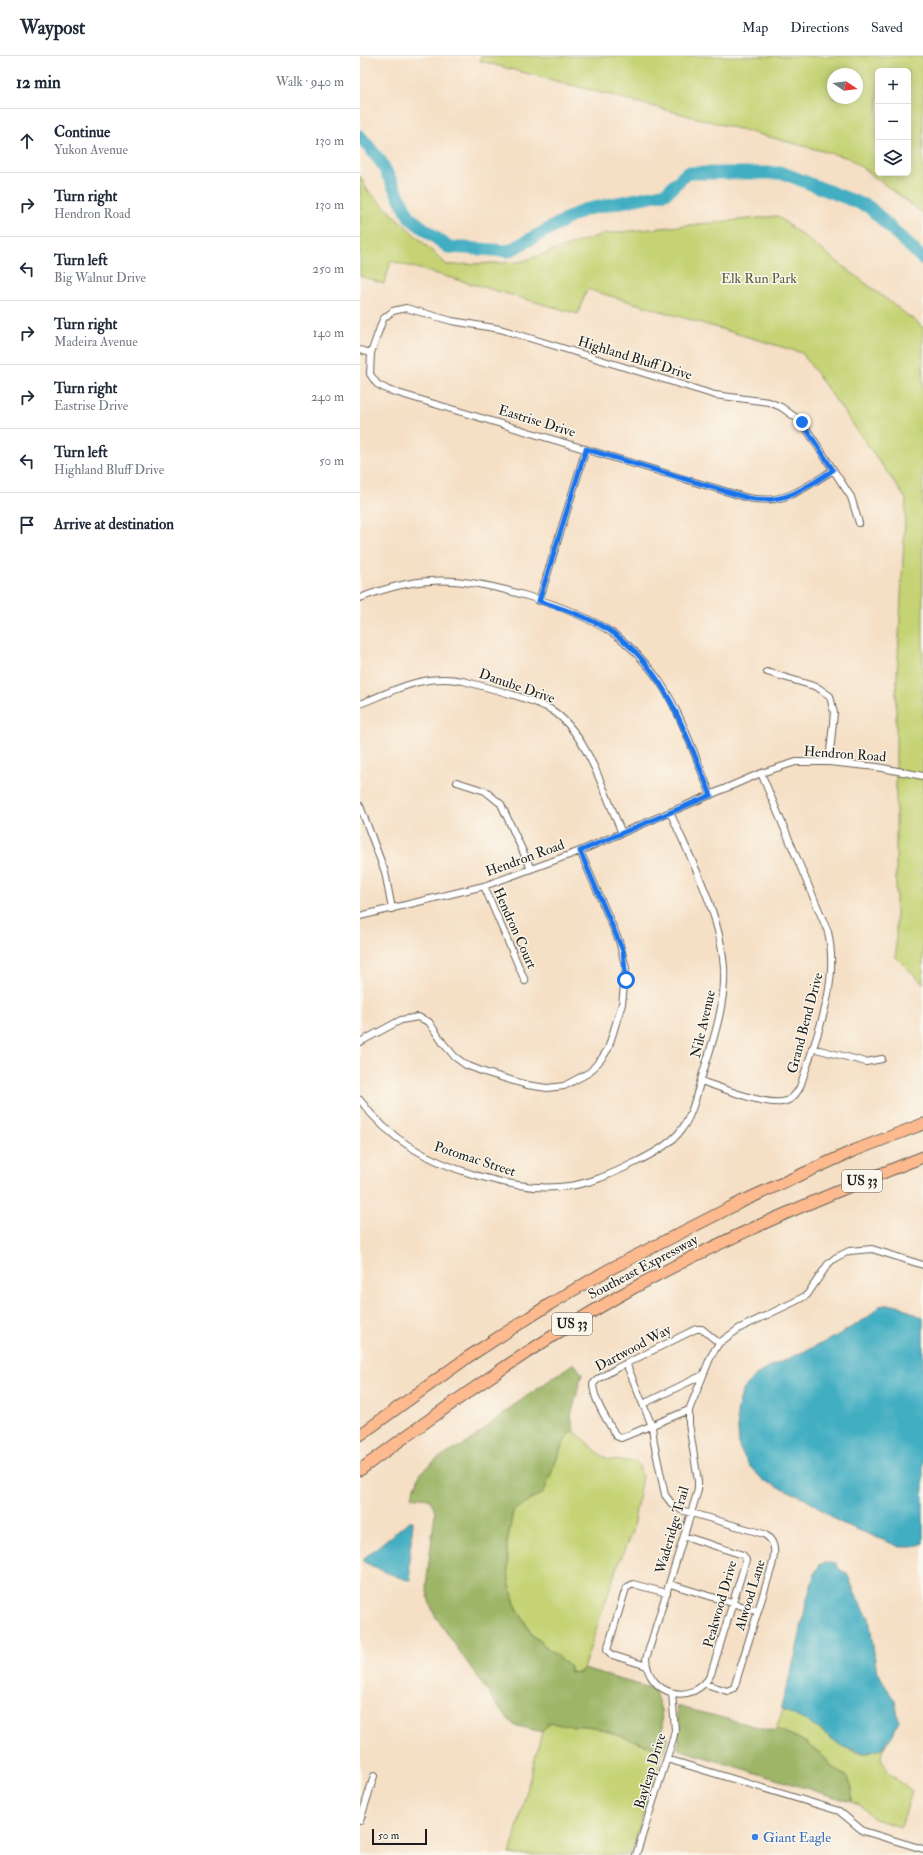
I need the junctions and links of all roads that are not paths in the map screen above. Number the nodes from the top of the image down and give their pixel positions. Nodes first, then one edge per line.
1 (360, 350) edge
2 (371, 353) junction
3 (586, 449) junction
4 (833, 470) junction
5 (859, 523) dead end
6 (360, 597) edge
7 (539, 601) junction
8 (767, 672) dead end
9 (360, 704) edge
10 (829, 762) junction
11 (761, 773) junction
12 (923, 776) edge
13 (457, 782) dead end
14 (711, 795) junction
15 (360, 806) edge
16 (670, 812) junction
17 (622, 833) junction
18 (580, 851) junction
19 (531, 869) junction
20 (484, 886) junction
21 (392, 908) junction
22 (360, 916) edge
23 (525, 981) dead end
24 (360, 1042) edge
25 (812, 1048) junction
26 (882, 1059) dead end
27 (700, 1081) junction
28 (360, 1100) edge
29 (923, 1124) edge
30 (923, 1157) edge
31 (625, 1168) joint
32 (923, 1265) edge
33 (719, 1343) junction
34 (626, 1363) junction
35 (703, 1375) junction
36 (643, 1404) junction
37 (689, 1410) junction
38 (652, 1426) junction
39 (360, 1435) edge
40 (360, 1470) edge
41 (691, 1512) junction
42 (684, 1536) junction
43 (670, 1584) junction
44 (667, 1593) junction
45 (732, 1603) junction
46 (758, 1611) junction
47 (647, 1666) junction
48 (706, 1684) junction
49 (672, 1693) junction
50 (667, 1759) junction
51 (374, 1776) dead end
52 (360, 1821) edge
53 (923, 1849) edge
54 (636, 1855) edge

1 - 2 street
2 - 3 street, Eastrise Drive
2 - 4 street, Highland Bluff Drive
3 - 4 street, Eastrise Drive
3 - 7 street
4 - 5 street, Highland Bluff Drive
6 - 7 street
7 - 14 street
8 - 10 street
9 - 17 street, Danube Drive
10 - 11 street, Hendron Road
10 - 12 street, Hendron Road
11 - 14 street, Hendron Road
11 - 25 street, Grand Bend Drive
13 - 19 street
14 - 16 street, Hendron Road
15 - 21 street
16 - 17 street, Hendron Road
16 - 27 street, Nile Avenue
17 - 18 street, Hendron Road
18 - 19 street, Hendron Road
18 - 24 street
19 - 20 street, Hendron Road
20 - 21 street, Hendron Road
20 - 23 street, Hendron Court
21 - 22 street, Hendron Road
25 - 26 street
25 - 27 street, Grand Bend Drive
27 - 31 street, Nile Avenue
28 - 31 street, Potomac Street
29 - 39 highway, Southeast Expressway / US 33
30 - 40 highway, Southeast Expressway / US 33
32 - 33 street, Waderidge Trail
33 - 34 street, Dartwood Way
33 - 35 street, Waderidge Trail
34 - 36 street
34 - 38 street, Dartwood Way
35 - 36 street
35 - 37 street, Waderidge Trail
36 - 38 street
37 - 38 street, Dartwood Way
37 - 41 street, Waderidge Trail
38 - 41 street
41 - 42 street, Waderidge Trail
41 - 46 street, Alwood Lane
42 - 43 street, Waderidge Trail
42 - 45 street, Peakwood Drive
43 - 44 street, Waderidge Trail
43 - 45 street
44 - 47 street, Waderidge Trail
44 - 47 street
45 - 46 street
45 - 48 street, Peakwood Drive
46 - 48 street, Alwood Lane
47 - 49 street
48 - 49 street
49 - 50 street, Bayleap Drive
50 - 53 street
50 - 54 street, Bayleap Drive
51 - 52 street

